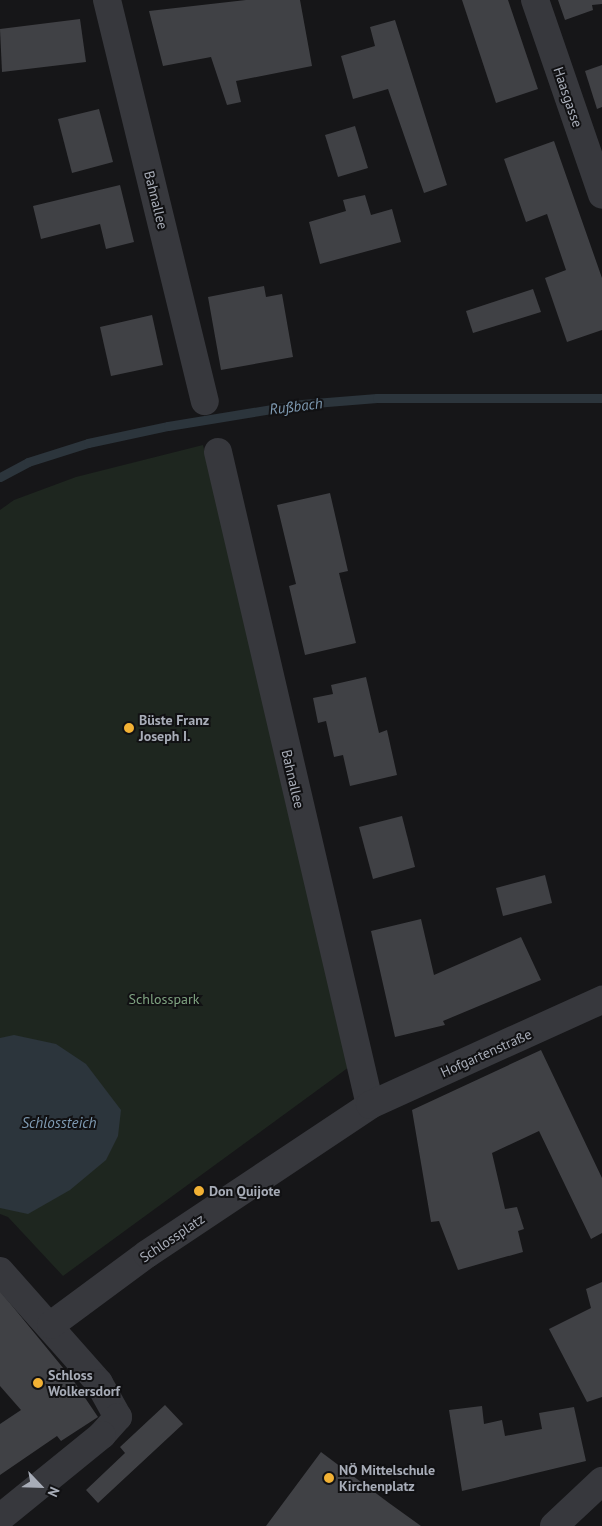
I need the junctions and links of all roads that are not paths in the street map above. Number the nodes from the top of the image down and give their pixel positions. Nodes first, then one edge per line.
1 (108, 0) edge
2 (535, 0) edge
3 (602, 195) edge
4 (206, 401) dead end
5 (218, 452) dead end
6 (602, 1000) edge
7 (370, 1105) junction
8 (0, 1271) edge
9 (51, 1325) junction
10 (602, 1481) edge
11 (0, 1518) edge
12 (554, 1526) edge

1 - 4 street, Bahnallee
2 - 3 street, Haasgasse
5 - 7 street, Bahnallee
6 - 7 street, Hofgartenstraße
7 - 9 street, Schlossplatz
8 - 9 street
9 - 11 street
10 - 12 street

